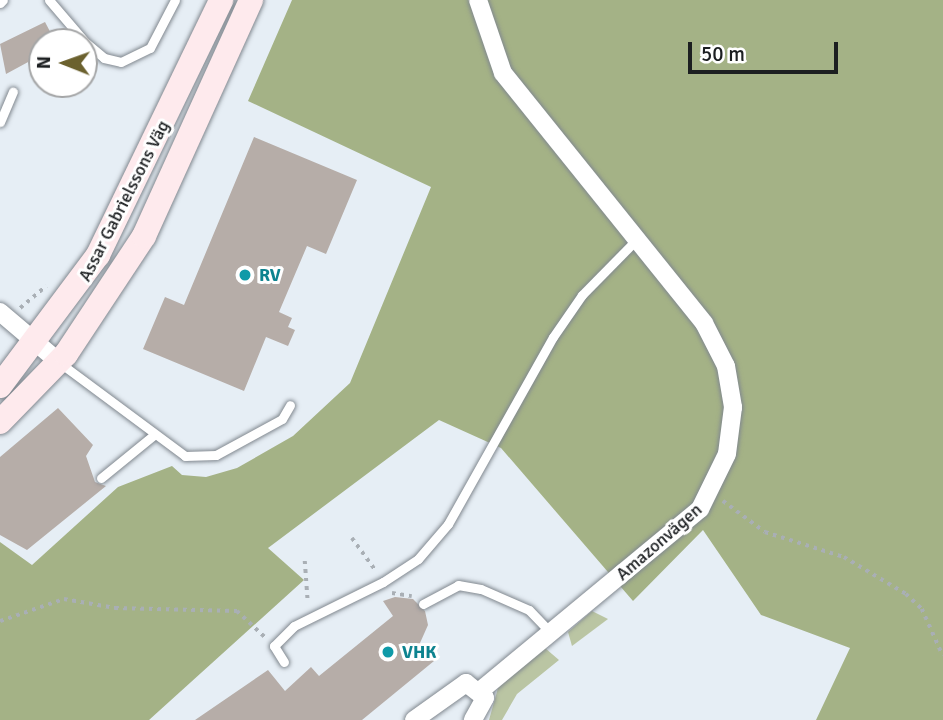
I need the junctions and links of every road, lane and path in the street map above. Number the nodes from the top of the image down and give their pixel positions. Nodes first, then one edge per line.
1 (49, 0) edge
2 (175, 0) edge
3 (221, 0) edge
4 (251, 0) edge
5 (478, 0) edge
6 (13, 92) dead end
7 (0, 122) edge
8 (637, 239) junction
9 (0, 312) edge
10 (38, 342) junction
11 (59, 362) junction
12 (0, 386) edge
13 (290, 404) dead end
14 (0, 422) edge
15 (154, 435) junction
16 (101, 478) dead end
17 (711, 492) junction
18 (352, 538) dead end
19 (304, 561) dead end
20 (378, 575) dead end
21 (424, 604) dead end
22 (313, 617) junction
23 (0, 621) edge
24 (551, 633) junction
25 (274, 646) junction
26 (943, 656) edge
27 (285, 663) dead end
28 (480, 691) junction
29 (414, 720) edge
30 (472, 720) edge

1 - 2 lane
3 - 10 street, Assar Gabrielssons Väg
4 - 11 street, Assar Gabrielssons Väg
5 - 8 street, Amazonvägen
6 - 7 lane
8 - 17 street, Amazonvägen
8 - 22 lane
9 - 10 street
10 - 11 street
10 - 12 street, Assar Gabrielssons Väg
11 - 14 street, Assar Gabrielssons Väg
11 - 15 lane
13 - 15 lane
15 - 16 lane
17 - 24 street, Amazonvägen
17 - 26 path
18 - 20 path
19 - 22 path
21 - 24 lane
22 - 25 lane
23 - 25 path
24 - 28 street, Amazonvägen
25 - 27 lane
28 - 29 street
28 - 30 street

